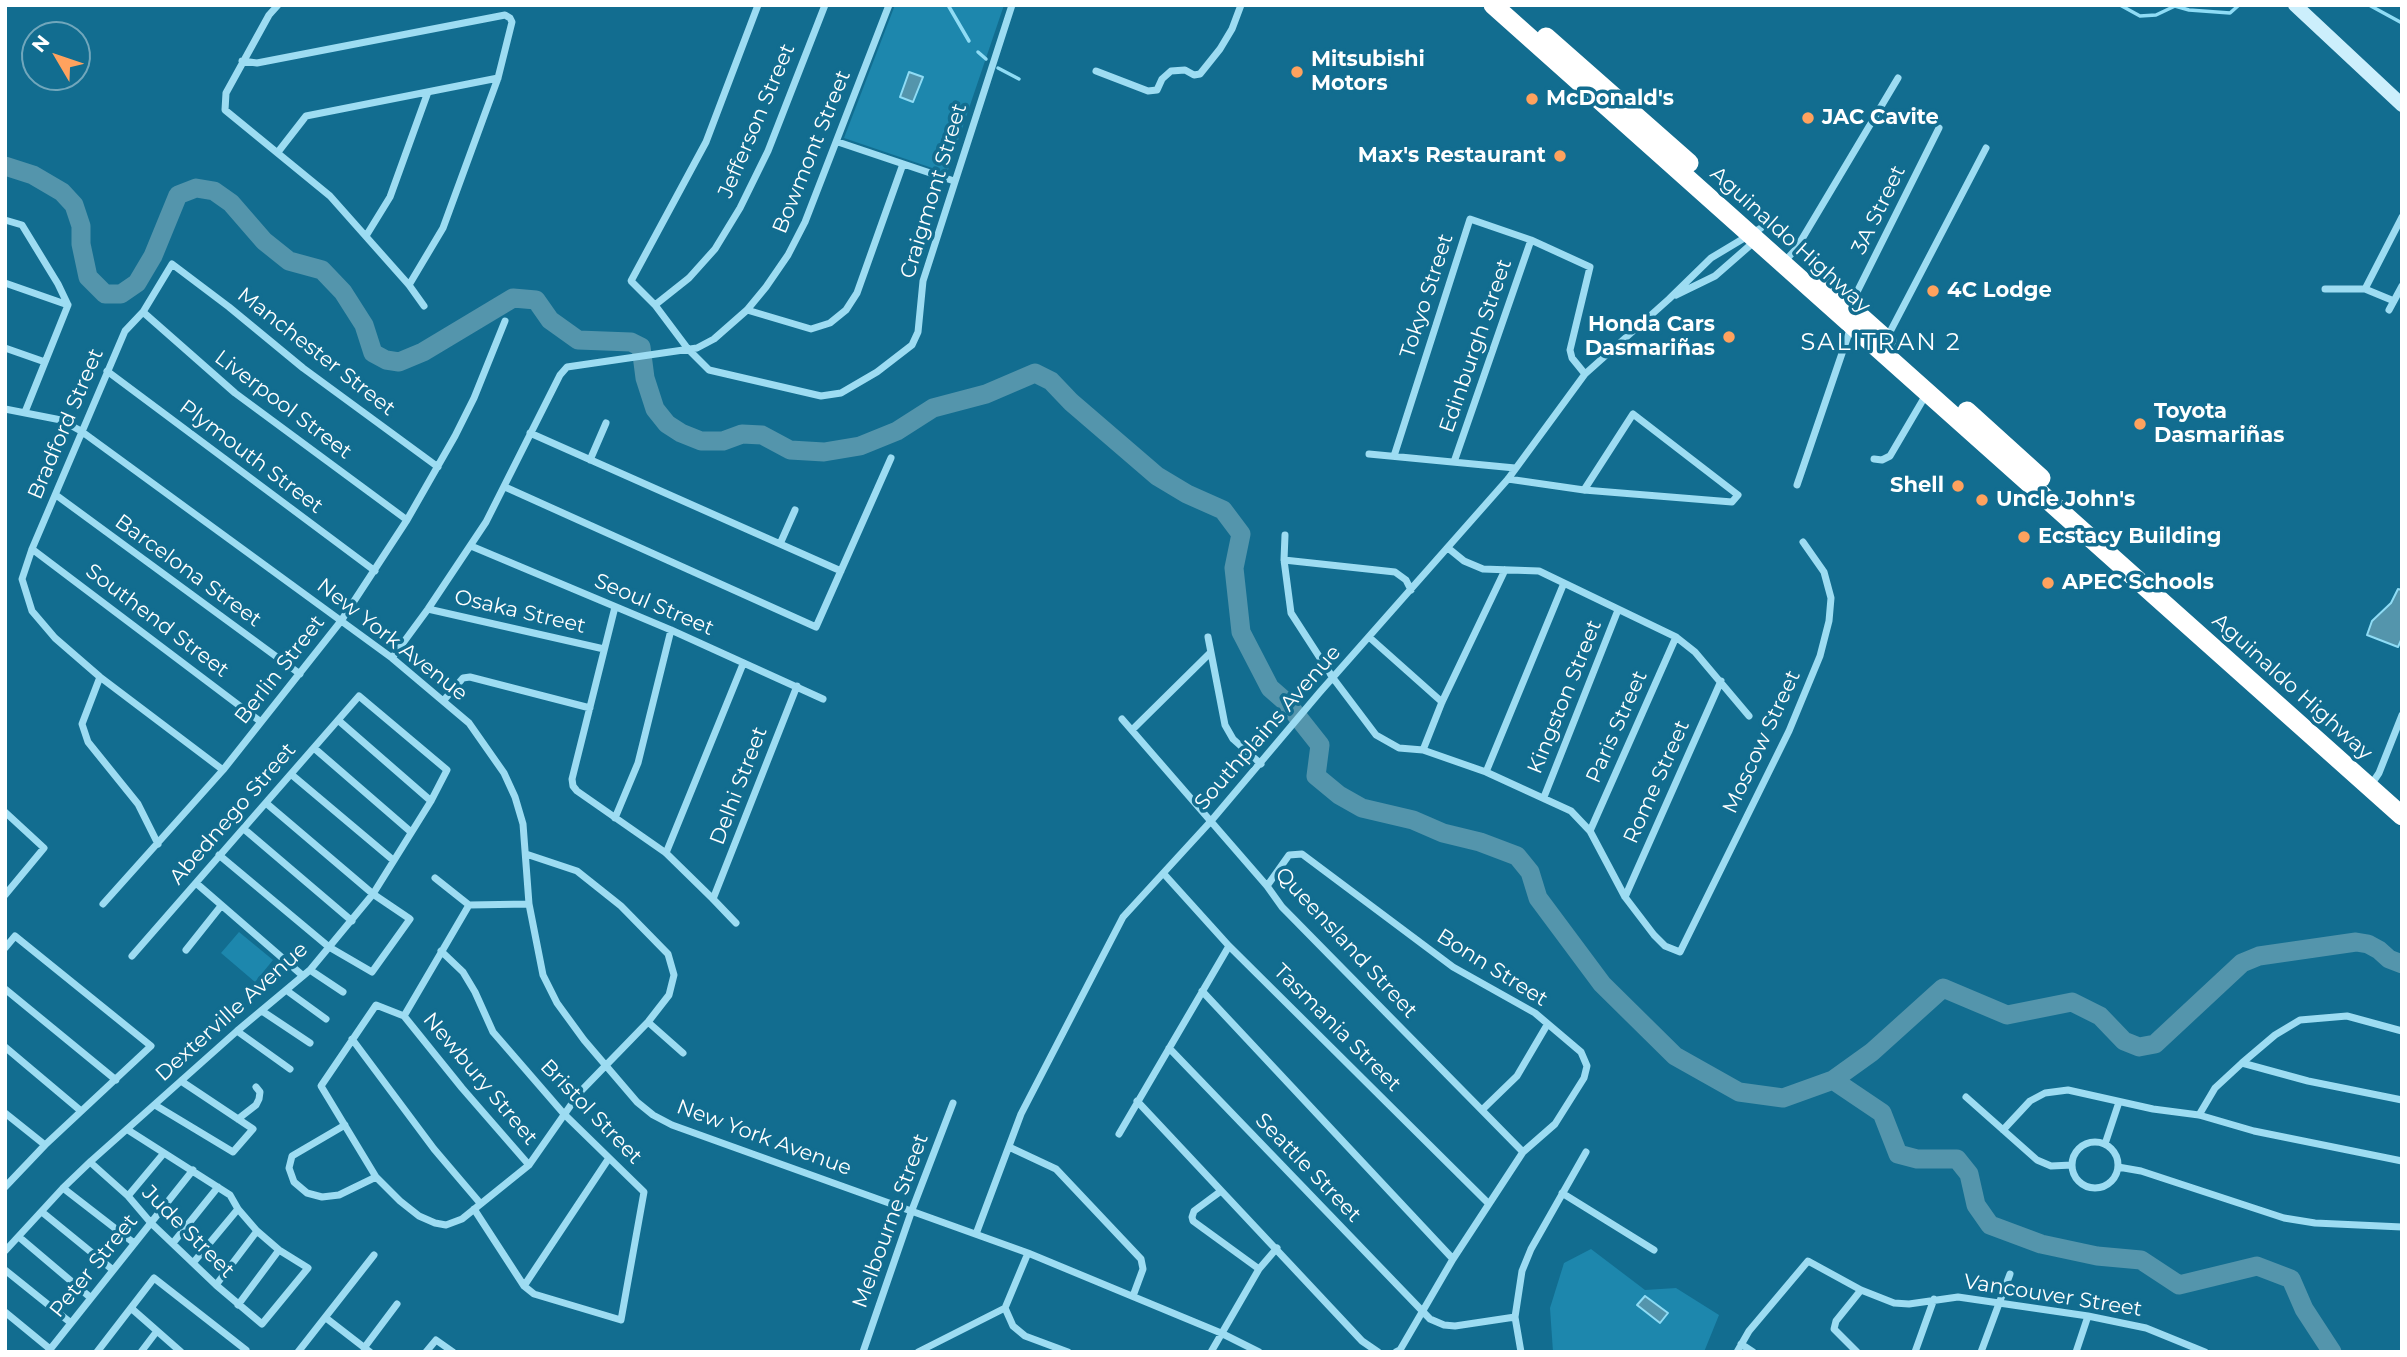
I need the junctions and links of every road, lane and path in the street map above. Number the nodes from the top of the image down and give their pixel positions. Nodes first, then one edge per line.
1 (278, 5) edge
2 (758, 5) edge
3 (825, 5) edge
4 (889, 5) edge
5 (1012, 5) edge
6 (1241, 5) edge
7 (1493, 5) edge
8 (1512, 5) edge
9 (2295, 5) edge
10 (242, 61) junction
11 (1096, 71) dead end
12 (498, 78) junction
13 (1898, 78) dead end
14 (428, 92) junction
15 (2402, 105) edge
16 (1939, 128) dead end
17 (838, 142) junction
18 (1986, 148) dead end
19 (278, 152) junction
20 (903, 164) junction
21 (954, 181) junction
22 (2402, 217) edge
23 (5, 220) edge
24 (1755, 234) junction
25 (366, 236) junction
26 (1531, 240) junction
27 (1786, 259) junction
28 (172, 264) joint
29 (5, 283) edge
30 (409, 285) junction
31 (2402, 286) edge
32 (2325, 289) dead end
33 (2365, 289) junction
34 (1670, 299) junction
35 (2393, 301) junction
36 (68, 305) junction
37 (655, 305) junction
38 (424, 306) dead end
39 (1849, 306) junction
40 (747, 310) junction
41 (2389, 310) dead end
42 (143, 313) junction
43 (505, 321) dead end
44 (1852, 327) junction
45 (1884, 337) junction
46 (5, 348) edge
47 (688, 349) junction
48 (46, 362) junction
49 (107, 371) junction
50 (1585, 374) junction
51 (1927, 393) junction
52 (5, 409) edge
53 (25, 412) junction
54 (607, 423) dead end
55 (81, 430) junction
56 (530, 433) junction
57 (1369, 454) dead end
58 (1394, 456) junction
59 (891, 458) dead end
60 (1874, 459) dead end
61 (590, 460) junction
62 (1454, 462) junction
63 (438, 467) junction
64 (1515, 468) junction
65 (1508, 479) junction
66 (1797, 485) dead end
67 (505, 487) junction
68 (1584, 490) junction
69 (56, 495) junction
70 (795, 510) dead end
71 (407, 520) junction
72 (1285, 535) dead end
73 (1803, 542) dead end
74 (780, 544) junction
75 (471, 546) junction
76 (1448, 548) junction
77 (32, 549) junction
78 (1284, 560) junction
79 (375, 570) junction
80 (1504, 570) junction
81 (841, 571) junction
82 (1564, 583) junction
83 (1410, 590) junction
84 (615, 607) junction
85 (428, 609) junction
86 (1618, 610) junction
87 (341, 621) junction
88 (671, 630) junction
89 (1208, 637) dead end
90 (1370, 637) junction
91 (1676, 637) junction
92 (604, 649) junction
93 (1210, 653) junction
94 (391, 658) junction
95 (743, 664) junction
96 (300, 674) junction
97 (100, 677) junction
98 (1333, 678) junction
99 (1721, 681) junction
100 (797, 686) junction
101 (823, 699) dead end
102 (444, 700) junction
103 (1442, 702) junction
104 (590, 708) junction
105 (2402, 715) edge
106 (1749, 716) dead end
107 (1122, 719) dead end
108 (338, 720) junction
109 (261, 722) junction
110 (1132, 730) junction
111 (314, 748) junction
112 (1423, 750) junction
113 (1261, 764) junction
114 (447, 769) joint
115 (223, 770) junction
116 (1486, 772) junction
117 (292, 775) junction
118 (2373, 782) junction
119 (1544, 797) junction
120 (431, 800) junction
121 (2402, 800) edge
122 (266, 803) junction
123 (6, 815) edge
124 (2402, 816) edge
125 (615, 818) junction
126 (1211, 821) junction
127 (244, 828) junction
128 (1590, 831) junction
129 (411, 832) junction
130 (158, 844) junction
131 (666, 853) junction
132 (526, 854) junction
133 (219, 855) junction
134 (393, 860) junction
135 (1164, 874) junction
136 (435, 878) dead end
137 (196, 883) junction
138 (1267, 886) junction
139 (373, 894) junction
140 (5, 895) edge
141 (1625, 897) junction
142 (713, 899) junction
143 (103, 904) dead end
144 (528, 904) junction
145 (469, 905) junction
146 (221, 906) junction
147 (352, 921) junction
148 (736, 923) dead end
149 (1229, 946) junction
150 (328, 947) junction
151 (5, 948) edge
152 (186, 950) dead end
153 (442, 951) junction
154 (132, 956) dead end
155 (310, 970) junction
156 (302, 975) junction
157 (5, 989) edge
158 (286, 990) junction
159 (1202, 991) junction
160 (343, 992) dead end
161 (262, 1011) junction
162 (404, 1016) junction
163 (326, 1018) dead end
164 (648, 1022) junction
165 (1547, 1025) junction
166 (237, 1031) junction
167 (2402, 1031) edge
168 (352, 1039) junction
169 (310, 1043) dead end
170 (5, 1047) edge
171 (1169, 1048) junction
172 (683, 1053) dead end
173 (2242, 1063) junction
174 (604, 1065) junction
175 (290, 1069) dead end
176 (116, 1080) junction
177 (181, 1081) junction
178 (256, 1087) dead end
179 (1966, 1097) dead end
180 (2402, 1100) edge
181 (1137, 1101) junction
182 (2119, 1101) junction
183 (953, 1103) dead end
184 (155, 1105) junction
185 (1483, 1109) junction
186 (81, 1111) junction
187 (6, 1114) edge
188 (564, 1114) junction
189 (2199, 1115) junction
190 (238, 1119) junction
191 (345, 1125) junction
192 (128, 1130) junction
193 (2003, 1130) junction
194 (1119, 1134) dead end
195 (45, 1144) junction
196 (2105, 1144) junction
197 (1009, 1147) junction
198 (1523, 1152) junction
199 (1586, 1152) dead end
200 (164, 1153) junction
201 (609, 1158) junction
202 (2402, 1161) edge
203 (90, 1162) junction
204 (529, 1165) junction
205 (2073, 1165) junction
206 (2118, 1167) junction
207 (193, 1170) junction
208 (376, 1177) junction
209 (5, 1187) edge
210 (63, 1188) junction
211 (218, 1188) junction
212 (1221, 1191) junction
213 (1562, 1193) junction
214 (128, 1196) junction
215 (480, 1203) junction
216 (1489, 1204) junction
217 (238, 1209) junction
218 (474, 1209) junction
219 (912, 1210) junction
220 (42, 1212) junction
221 (151, 1223) junction
222 (2402, 1227) edge
223 (257, 1231) junction
224 (976, 1234) junction
225 (19, 1237) junction
226 (134, 1243) junction
227 (173, 1243) junction
228 (1276, 1248) junction
229 (279, 1250) junction
230 (1654, 1250) dead end
231 (5, 1251) edge
232 (1028, 1253) junction
233 (374, 1255) dead end
234 (1453, 1259) junction
235 (193, 1263) junction
236 (1259, 1269) junction
237 (5, 1270) edge
238 (113, 1270) junction
239 (2010, 1274) dead end
240 (216, 1285) junction
241 (524, 1286) junction
242 (1861, 1290) junction
243 (1133, 1296) junction
244 (91, 1298) junction
245 (1934, 1299) junction
246 (1998, 1303) junction
247 (397, 1304) dead end
248 (238, 1306) junction
249 (131, 1308) junction
250 (1005, 1308) junction
251 (5, 1312) edge
252 (1422, 1313) junction
253 (2088, 1316) junction
254 (1515, 1317) junction
255 (326, 1318) junction
256 (71, 1323) junction
257 (157, 1331) junction
258 (1222, 1333) junction
259 (935, 1348) edge
260 (1739, 1348) edge
261 (49, 1350) edge
262 (247, 1350) edge
263 (367, 1350) edge
264 (97, 1352) edge
265 (141, 1352) edge
266 (181, 1352) edge
267 (298, 1352) edge
268 (426, 1352) edge
269 (453, 1352) edge
270 (863, 1352) edge
271 (918, 1352) edge
272 (1068, 1352) edge
273 (1211, 1352) edge
274 (1259, 1352) edge
275 (1378, 1352) edge
276 (1396, 1352) edge
277 (1521, 1352) edge
278 (1753, 1352) edge
279 (1857, 1352) edge
280 (1915, 1352) edge
281 (1981, 1352) edge
282 (2076, 1352) edge
283 (2205, 1352) edge

1 - 10 street
2 - 37 street, Craigmont Street
3 - 37 street, Jefferson Street
4 - 17 street, Bowmont Street
5 - 21 street, Craigmont Street
6 - 11 street
7 - 24 highway, Aguinaldo Highway
8 - 24 highway, Aguinaldo Highway
9 - 15 street
10 - 12 street
10 - 19 street
12 - 14 street
12 - 30 street
13 - 27 street
14 - 19 street
14 - 25 street
16 - 39 street, 3A Street
17 - 20 street
17 - 40 street, Bowmont Street
18 - 45 street
19 - 25 street
20 - 21 street
20 - 40 street
21 - 47 street, Craigmont Street
22 - 33 street
23 - 36 street
24 - 27 highway, Aguinaldo Highway
24 - 34 street, Southplains Avenue
24 - 34 street, Southplains Avenue
25 - 30 street
26 - 50 street, Tokyo Street
26 - 58 street, Tokyo Street
26 - 62 street, Edinburgh Street
27 - 39 highway, Aguinaldo Highway
27 - 44 highway, Aguinaldo Highway
28 - 42 street, Bradford Street
28 - 63 street, Manchester Street
29 - 36 street
30 - 38 street
31 - 35 street
32 - 33 street
33 - 35 street
34 - 50 street, Southplains Avenue
35 - 41 street
36 - 48 street
37 - 47 street, Craigmont Street
39 - 45 highway, Aguinaldo Highway
40 - 47 street, Bowmont Street
42 - 49 street, Bradford Street
42 - 71 street, Liverpool Street
43 - 63 street, Berlin Street
44 - 51 highway, Aguinaldo Highway
44 - 66 street
45 - 118 highway, Aguinaldo Highway
46 - 48 street
47 - 56 street, Bowmont Street
48 - 53 street
49 - 55 street, Bradford Street
49 - 79 street, Plymouth Street
50 - 64 street, Southplains Avenue
51 - 60 street
51 - 118 highway, Aguinaldo Highway
52 - 53 street, New York Avenue
53 - 55 street, New York Avenue
54 - 61 street
55 - 69 street, Bradford Street
55 - 87 street, New York Avenue
56 - 61 street
56 - 67 street, Bowmont Street
57 - 58 street
58 - 62 street
59 - 81 street
61 - 74 street
62 - 64 street
63 - 71 street, Berlin Street
64 - 65 street, Southplains Avenue
65 - 68 street
65 - 76 street, Southplains Avenue
67 - 75 street, Bowmont Street
67 - 81 street
68 - 68 street
69 - 77 street, Bradford Street
69 - 96 street, Barcelona Street
70 - 74 street
71 - 79 street, Berlin Street
72 - 78 street
73 - 141 street, Moscow Street
74 - 81 street
75 - 84 street, Seoul Street
75 - 85 street, Bowmont Street
76 - 80 street
76 - 83 street, Southplains Avenue
77 - 97 street, Bradford Street
77 - 109 street, Southend Street
78 - 83 street
78 - 98 street
79 - 87 street, Berlin Street
80 - 82 street
80 - 103 street
82 - 86 street
82 - 116 street
83 - 90 street, Southplains Avenue
84 - 88 street, Seoul Street
84 - 92 street
85 - 92 street, Osaka Street
85 - 94 street, Bowmont Street
86 - 91 street
86 - 119 street, Kingston Street
87 - 94 street, New York Avenue
87 - 96 street, Berlin Street
88 - 95 street, Seoul Street
88 - 125 street
89 - 93 street
90 - 98 street, Southplains Avenue
90 - 103 street
91 - 99 street
91 - 128 street, Paris Street
92 - 104 street
93 - 110 street
93 - 113 street
94 - 102 street, New York Avenue
95 - 100 street, Seoul Street
95 - 131 street
96 - 109 street, Berlin Street
97 - 115 street, Bradford Street
97 - 130 street
98 - 112 street
98 - 113 street, Southplains Avenue
99 - 106 street
99 - 141 street, Rome Street
100 - 101 street, Seoul Street
100 - 142 street, Delhi Street
102 - 104 street
102 - 132 street, New York Avenue
103 - 112 street
104 - 125 street
105 - 118 street
107 - 110 street, Queensland Street
108 - 111 street, Abednego Street
108 - 114 street, Abednego Street
108 - 120 street
109 - 115 street, Berlin Street
110 - 126 street, Queensland Street
111 - 117 street, Abednego Street
111 - 129 street
112 - 116 street
113 - 126 street, Southplains Avenue
114 - 120 street, Dexterville Avenue
115 - 130 street, Berlin Street
116 - 119 street
117 - 122 street, Abednego Street
117 - 134 street
118 - 121 highway, Aguinaldo Highway
118 - 124 highway, Aguinaldo Highway
119 - 128 street
120 - 129 street, Dexterville Avenue
122 - 127 street, Abednego Street
122 - 139 street
123 - 140 street
125 - 131 street
126 - 135 street, Southplains Avenue
126 - 138 street, Queensland Street
127 - 133 street, Abednego Street
127 - 147 street
128 - 141 street
129 - 134 street, Dexterville Avenue
130 - 143 street, Berlin Street
131 - 142 street
132 - 144 street, New York Avenue
132 - 164 street
133 - 137 street, Abednego Street
133 - 150 street
134 - 139 street, Dexterville Avenue
135 - 149 street, Tasmania Street
135 - 197 street, Southplains Avenue
136 - 145 street
137 - 146 street
137 - 154 street, Abednego Street
138 - 165 street, Bonn Street
138 - 185 street, Queensland Street
139 - 147 street, Dexterville Avenue
139 - 150 street
142 - 148 street
144 - 145 street
144 - 174 street, New York Avenue
145 - 153 street
146 - 152 street
146 - 156 street
147 - 150 street, Dexterville Avenue
149 - 159 street
149 - 216 street, Tasmania Street
150 - 155 street, Dexterville Avenue
151 - 176 street
153 - 162 street
153 - 188 street, Bristol Street
155 - 156 street, Dexterville Avenue
155 - 160 street
156 - 158 street, Dexterville Avenue
157 - 176 street
158 - 161 street, Dexterville Avenue
158 - 163 street
159 - 171 street
159 - 234 street
161 - 166 street, Dexterville Avenue
161 - 169 street
162 - 168 street
162 - 204 street, Newbury Street
164 - 172 street
164 - 174 street
165 - 185 street
165 - 198 street, Bonn Street
166 - 175 street
166 - 177 street, Dexterville Avenue
167 - 173 street
168 - 191 street
168 - 215 street
170 - 186 street
171 - 181 street
171 - 252 street, Seattle Street
173 - 180 street
173 - 189 street
174 - 188 street
174 - 219 street, New York Avenue
176 - 186 street
177 - 184 street, Dexterville Avenue
177 - 190 street
178 - 190 street
179 - 193 street
181 - 194 street
181 - 212 street
182 - 189 street
182 - 193 street
182 - 196 street
183 - 219 street, Melbourne Street
184 - 190 street
184 - 192 street, Dexterville Avenue
185 - 198 street, Queensland Street
186 - 195 street
187 - 195 street
188 - 201 street, Bristol Street
188 - 204 street
189 - 202 street
191 - 208 street
191 - 208 street
192 - 200 street
192 - 203 street, Dexterville Avenue
193 - 205 street
195 - 209 street
196 - 205 street
196 - 206 street
197 - 224 street, Southplains Avenue
197 - 243 street
198 - 216 street, Bonn Street
199 - 213 street
200 - 207 street
200 - 214 street
201 - 241 street
201 - 241 street, Bristol Street
203 - 210 street, Dexterville Avenue
203 - 214 street, Jude Street
204 - 215 street
205 - 206 street
206 - 222 street
207 - 211 street
207 - 221 street, Peter Street
208 - 218 street
210 - 220 street, Dexterville Avenue
210 - 226 street
211 - 217 street
211 - 227 street
212 - 228 street
212 - 236 street
213 - 230 street
213 - 254 street
214 - 221 street, Jude Street
215 - 218 street
216 - 234 street, Bonn Street
217 - 223 street
217 - 235 street
218 - 241 street
219 - 224 street, New York Avenue
219 - 270 street, Melbourne Street
220 - 225 street, Dexterville Avenue
220 - 238 street
221 - 226 street, Peter Street
221 - 227 street, Jude Street
223 - 229 street
223 - 240 street
224 - 232 street, New York Avenue
225 - 231 street, Dexterville Avenue
225 - 244 street
226 - 238 street, Peter Street
227 - 235 street, Jude Street
228 - 236 street
228 - 275 street
229 - 248 street
229 - 248 street, Jude Street
232 - 243 street, New York Avenue
232 - 250 street
233 - 255 street
234 - 252 street, Bonn Street
235 - 240 street, Jude Street
236 - 258 street
237 - 256 street
238 - 244 street, Peter Street
239 - 246 street
240 - 248 street, Jude Street
242 - 245 street, Vancouver Street
242 - 260 street, Vancouver Street
242 - 279 street
243 - 258 street, New York Avenue
244 - 256 street, Peter Street
245 - 246 street, Vancouver Street
245 - 280 street
246 - 253 street, Vancouver Street
246 - 281 street
247 - 263 street
249 - 257 street
249 - 262 street
249 - 264 street
250 - 259 street
250 - 272 street
251 - 261 street
252 - 254 street
252 - 276 street, Bonn Street
253 - 282 street
253 - 283 street, Vancouver Street
254 - 277 street
255 - 263 street
255 - 267 street
256 - 261 street, Peter Street
257 - 265 street
257 - 266 street
258 - 273 street
258 - 274 street, New York Avenue
259 - 271 street
260 - 278 street
268 - 269 street

